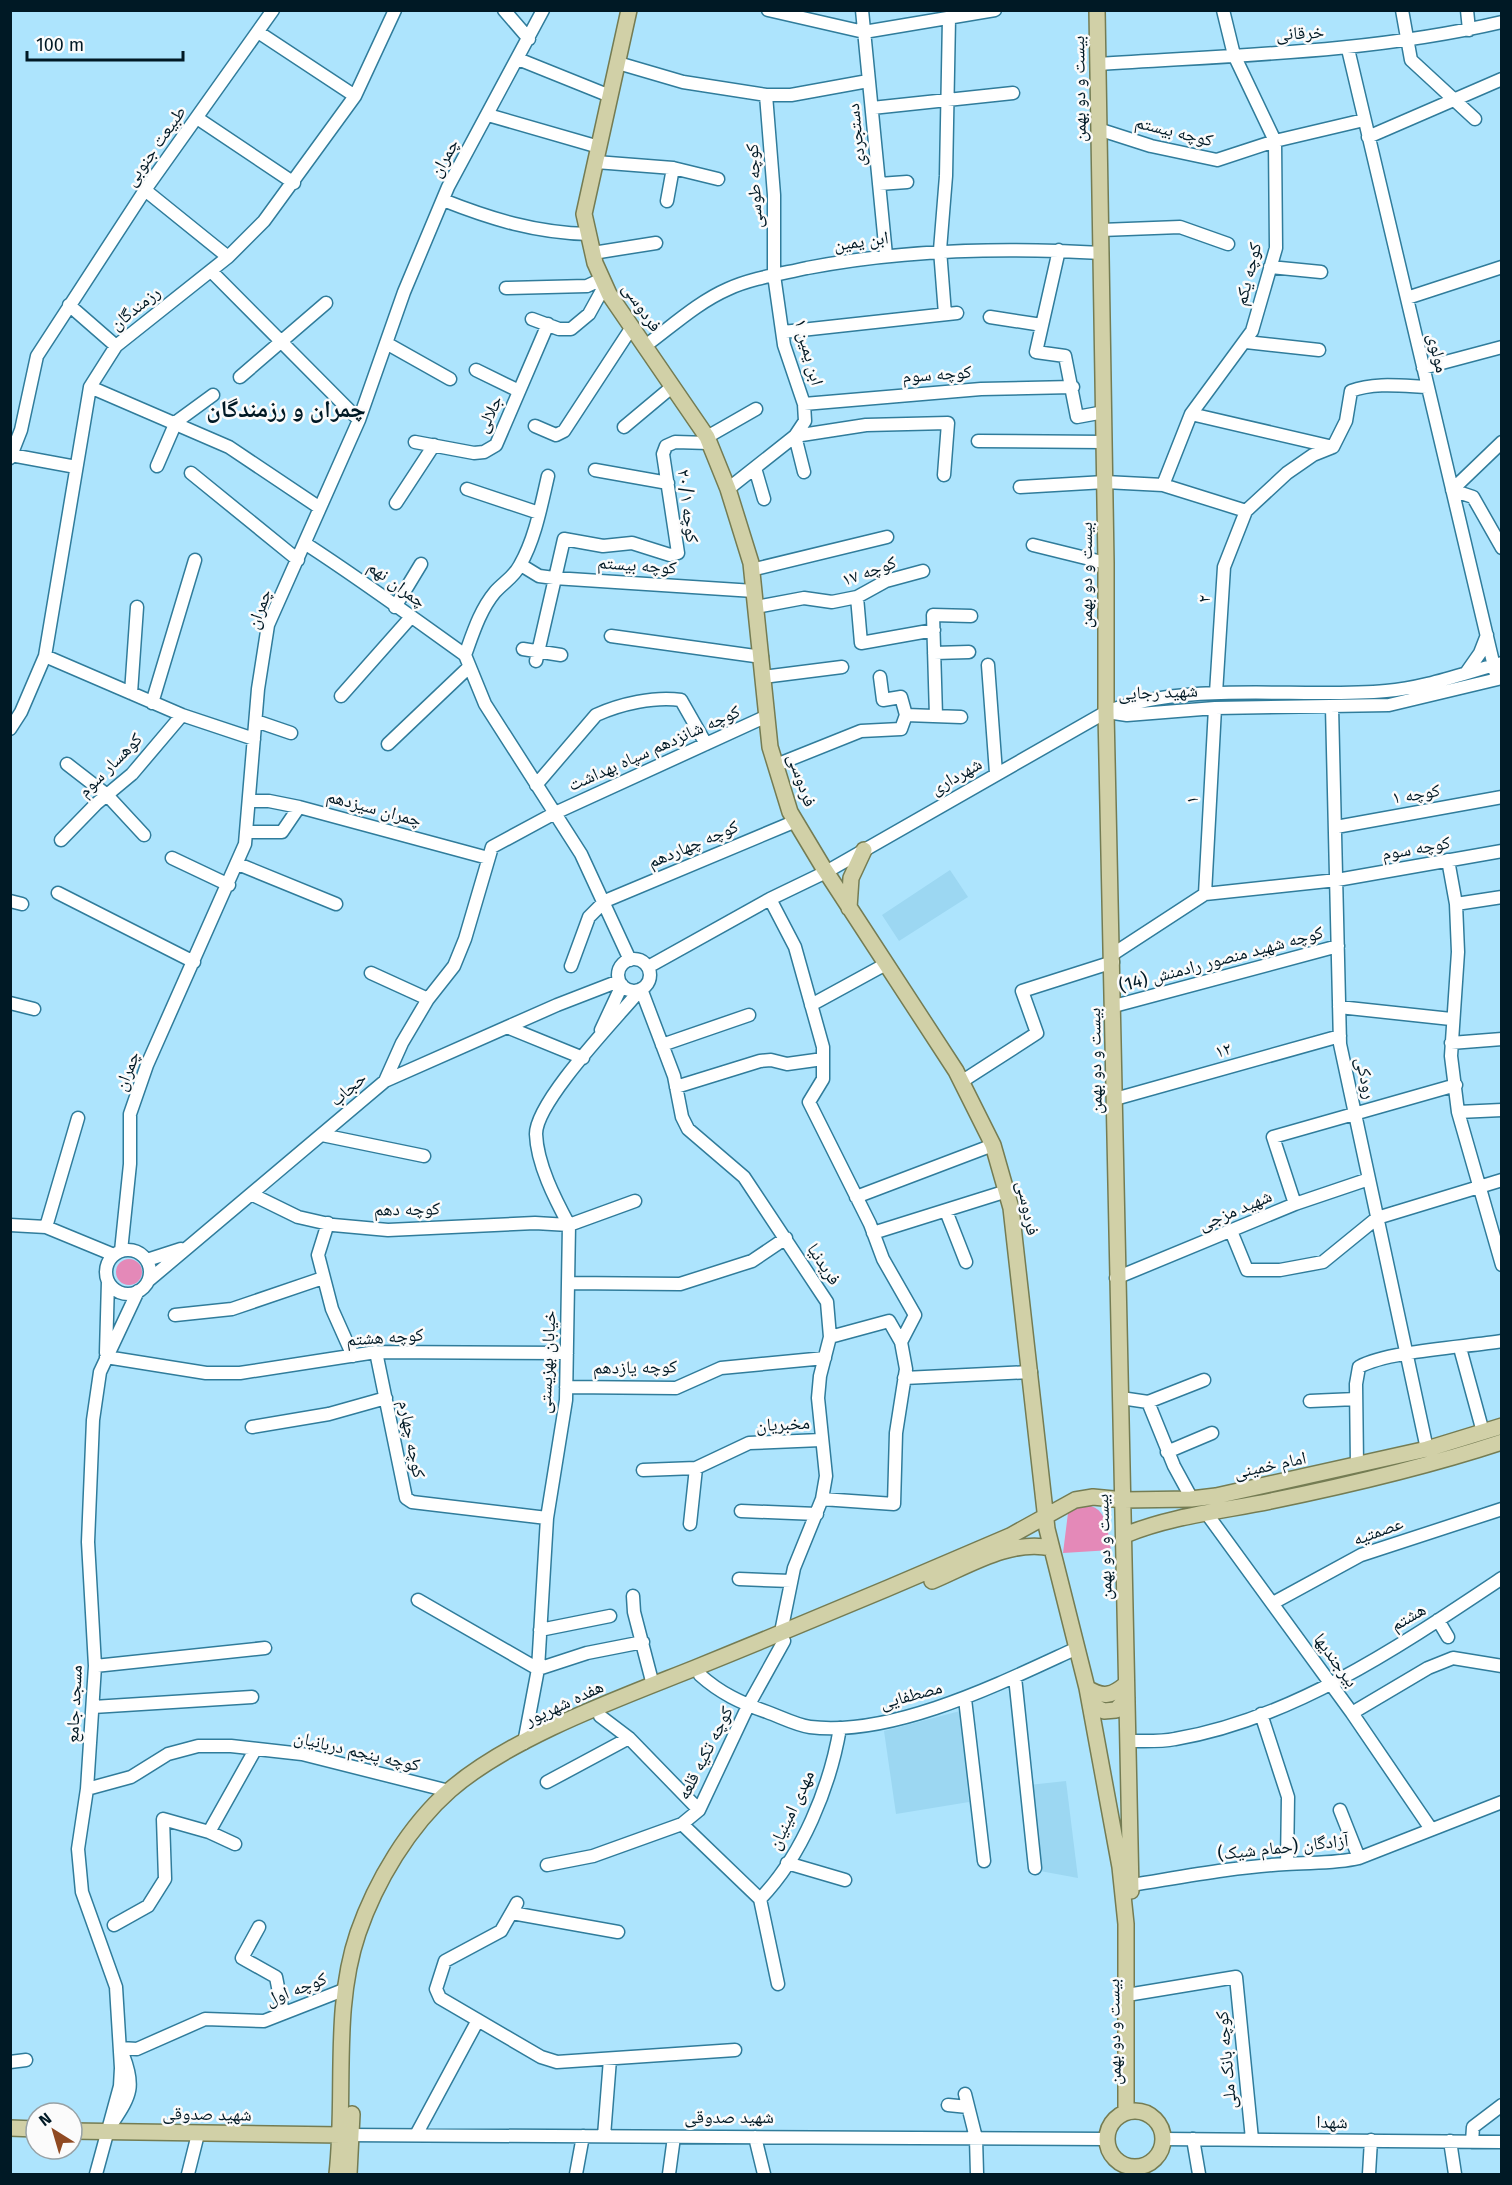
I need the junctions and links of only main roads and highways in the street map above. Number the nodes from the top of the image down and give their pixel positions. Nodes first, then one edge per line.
1 (629, 10) edge
2 (1097, 10) edge
3 (864, 850) road end
4 (849, 908) junction
5 (1502, 1426) edge
6 (1502, 1442) edge
7 (1124, 1500) junction
8 (1044, 1516) junction
9 (1125, 1535) junction
10 (1051, 1548) junction
11 (782, 1637) junction
12 (1087, 1688) junction
13 (1126, 1691) junction
14 (1091, 1706) junction
15 (525, 1747) junction
16 (1130, 2111) junction
17 (84, 2132) edge
18 (347, 2135) junction
19 (1135, 2171) edge
20 (337, 2175) edge
21 (349, 2175) edge

1 - 4 main road, فردوسی
2 - 7 main road, بیست و دو بهمن
3 - 4 main road
4 - 8 main road, فردوسی
5 - 7 main road, امام خمینی
6 - 9 main road, امام خمینی
7 - 8 main road, امام خمینی
7 - 9 main road, بیست و دو بهمن
8 - 10 main road, فردوسی
8 - 11 main road, هفده شهریور
9 - 13 main road, بیست و دو بهمن
10 - 11 main road, هفده شهریور
10 - 12 main road, بیست و دو بهمن
11 - 15 main road, هفده شهریور
11 - 15 main road, هفده شهریور
12 - 13 main road
12 - 14 main road, بیست و دو بهمن
13 - 14 main road
13 - 16 main road, بیست و دو بهمن
14 - 16 main road, بیست و دو بهمن
15 - 18 main road, هفده شهریور
15 - 18 main road, هفده شهریور
16 - 19 main road
16 - 19 main road
17 - 18 main road, شهید صدوقی
18 - 20 main road
18 - 21 main road

